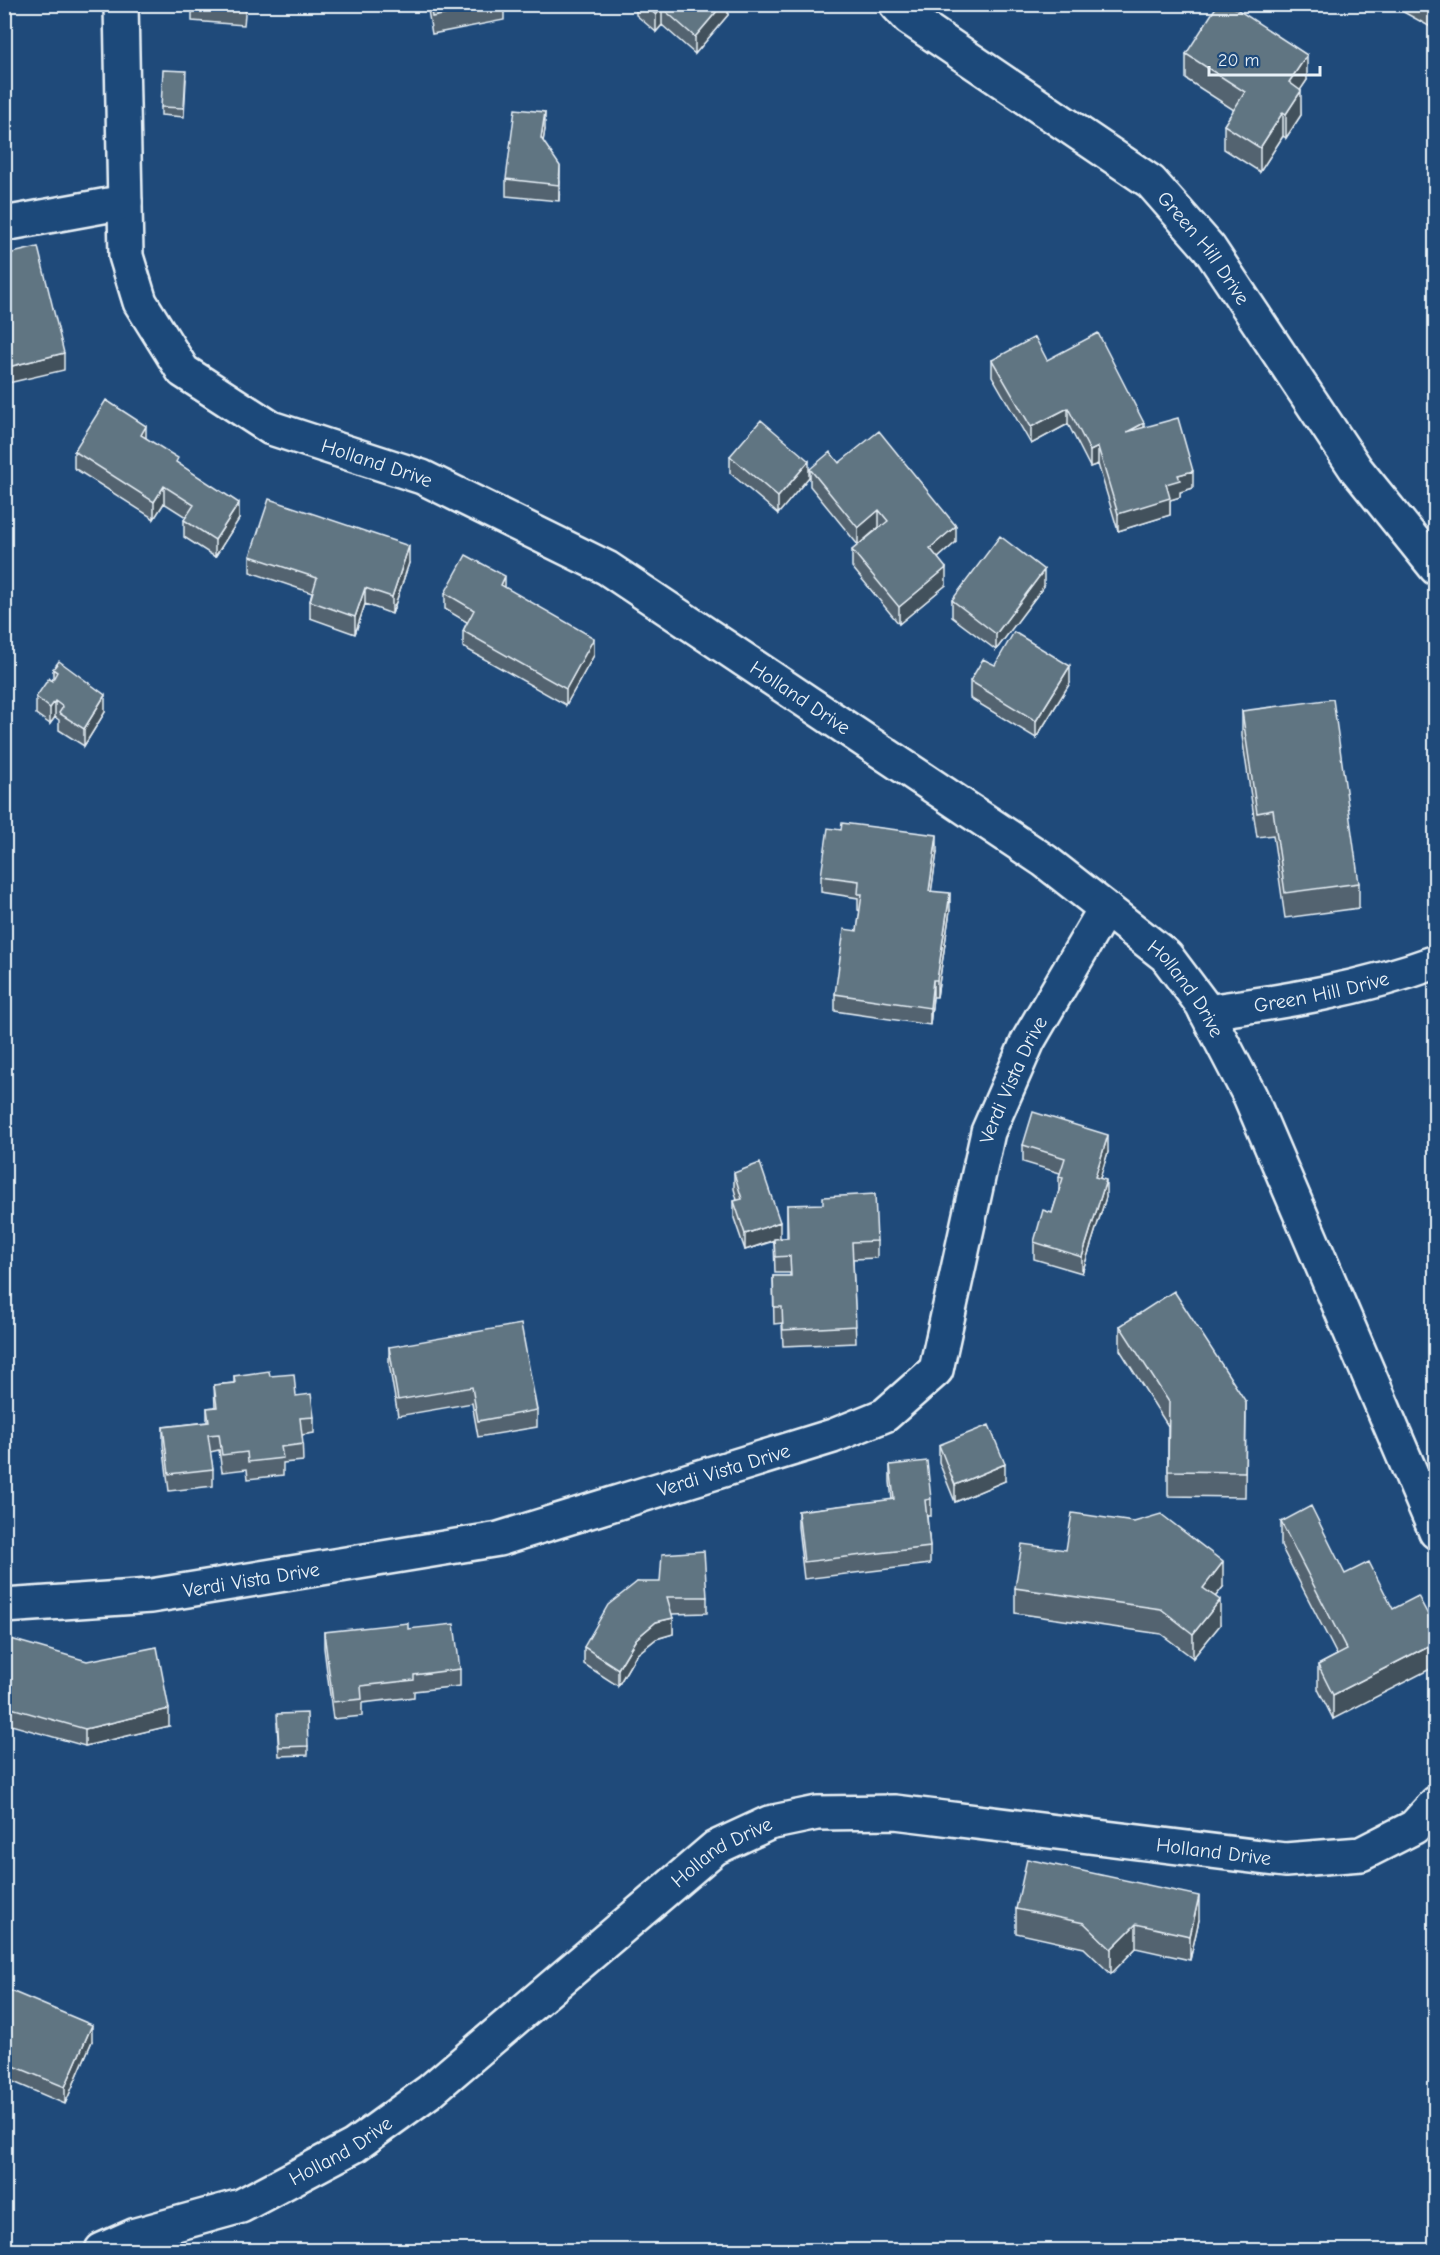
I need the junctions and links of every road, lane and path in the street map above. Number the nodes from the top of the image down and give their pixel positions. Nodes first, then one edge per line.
1 (120, 4) edge
2 (896, 4) edge
3 (125, 201) junction
4 (4, 224) edge
5 (1436, 568) edge
6 (1106, 909) junction
7 (1436, 962) edge
8 (1206, 1012) junction
9 (1436, 1532) edge
10 (4, 1606) edge
11 (1436, 1803) edge
12 (102, 2250) edge

1 - 3 street, Holland Drive
2 - 5 street, Green Hill Drive
3 - 4 street
3 - 6 street, Holland Drive
6 - 8 street, Holland Drive
6 - 10 street, Verdi Vista Drive
7 - 8 street, Green Hill Drive
8 - 9 street, Holland Drive
11 - 12 street, Holland Drive

